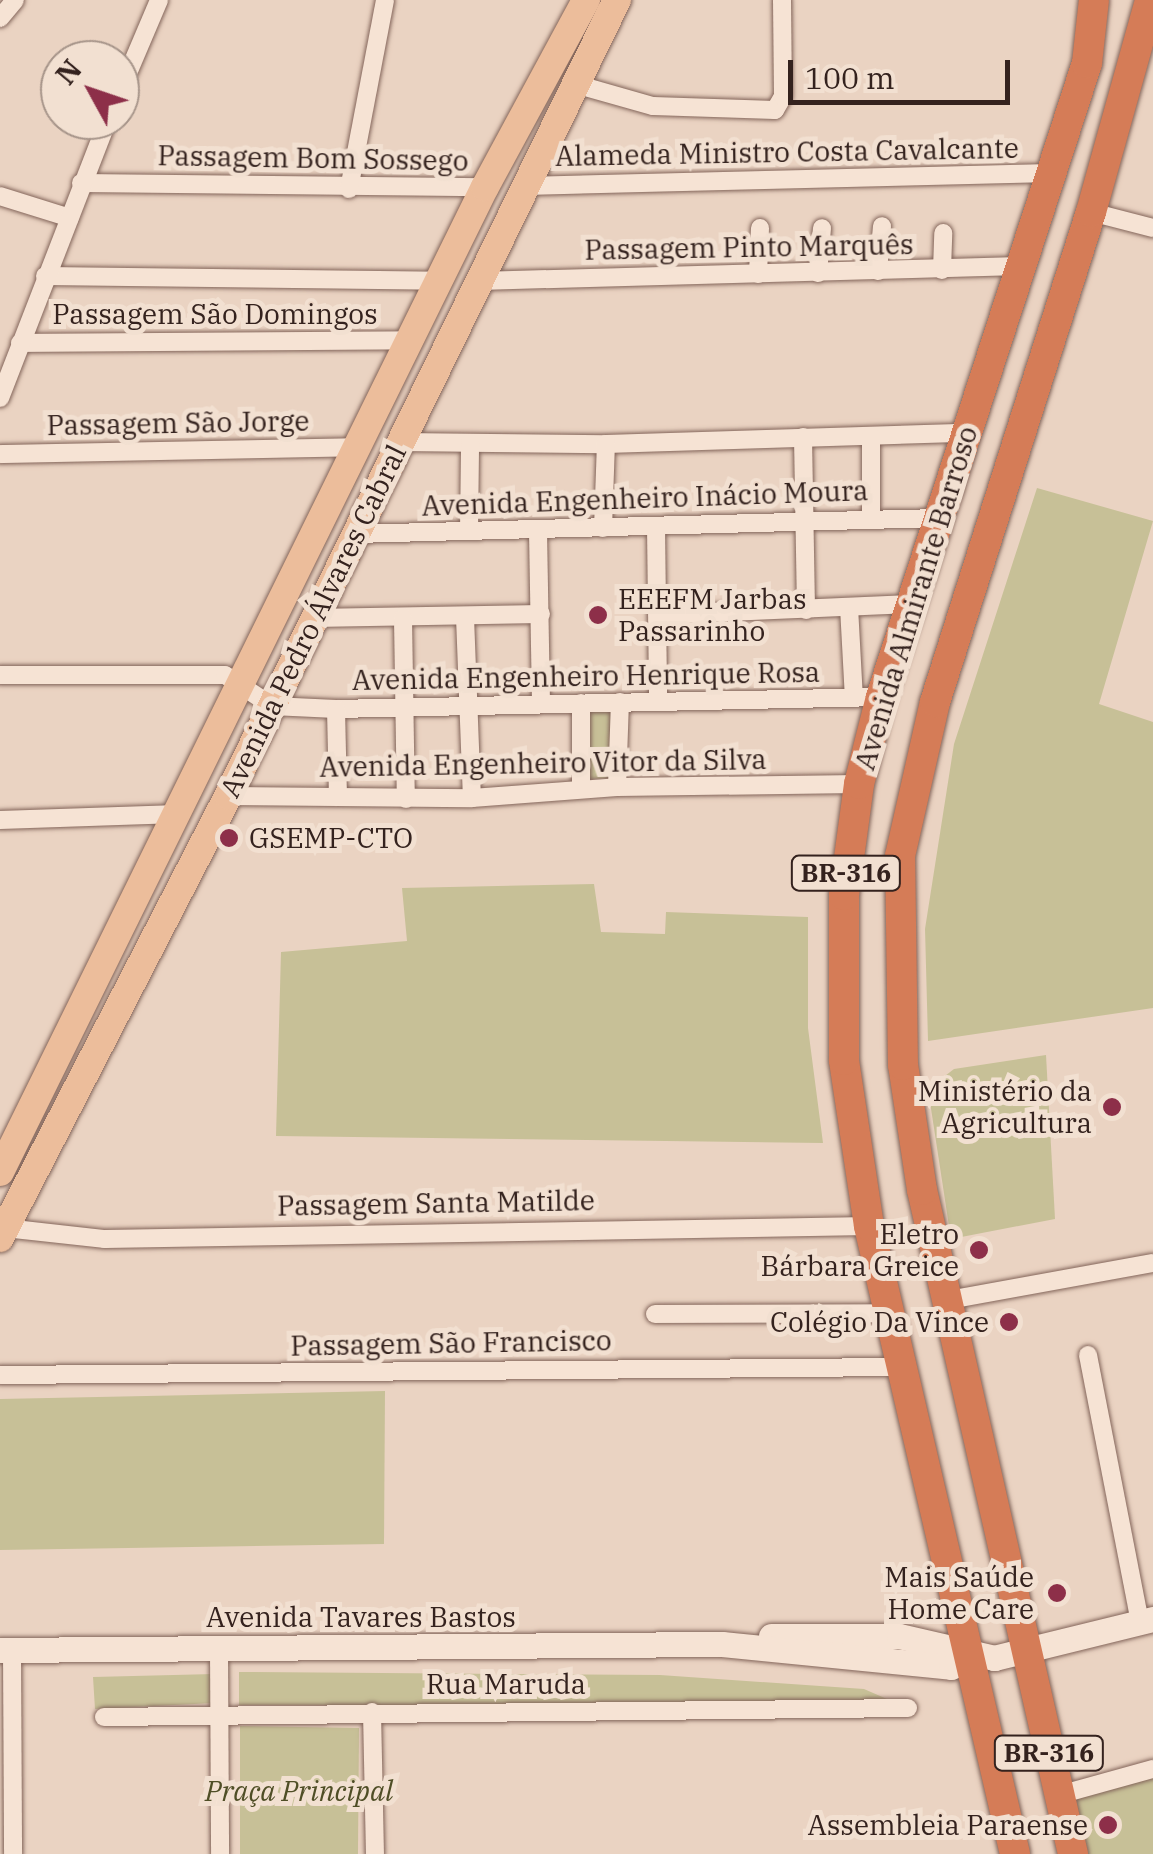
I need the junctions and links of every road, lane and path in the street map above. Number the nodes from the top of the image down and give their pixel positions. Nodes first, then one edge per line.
1 (15, 0) edge
2 (160, 0) edge
3 (384, 0) edge
4 (586, 0) edge
5 (617, 0) edge
6 (782, 0) edge
7 (1081, 0) edge
8 (1094, 0) edge
9 (1136, 0) edge
10 (1150, 0) edge
11 (0, 18) edge
12 (140, 46) edge
13 (1144, 54) edge
14 (575, 84) junction
15 (1071, 110) junction
16 (100, 140) edge
17 (1050, 173) junction
18 (82, 183) junction
19 (525, 186) junction
20 (485, 187) junction
21 (350, 189) junction
22 (0, 196) edge
23 (1091, 212) junction
24 (70, 218) junction
25 (882, 226) dead end
26 (760, 228) dead end
27 (822, 228) dead end
28 (1153, 228) edge
29 (943, 233) dead end
30 (1020, 266) junction
31 (942, 270) junction
32 (878, 271) junction
33 (818, 273) junction
34 (758, 274) junction
35 (45, 276) junction
36 (440, 281) junction
37 (479, 281) junction
38 (410, 340) junction
39 (20, 343) junction
40 (0, 398) edge
41 (966, 432) junction
42 (872, 436) junction
43 (804, 437) junction
44 (400, 442) junction
45 (470, 443) junction
46 (606, 444) junction
47 (358, 447) junction
48 (0, 454) edge
49 (937, 518) junction
50 (870, 519) junction
51 (805, 523) junction
52 (656, 526) junction
53 (603, 528) junction
54 (469, 531) junction
55 (538, 531) junction
56 (356, 534) junction
57 (910, 604) junction
58 (849, 607) junction
59 (806, 610) junction
60 (541, 614) junction
61 (658, 615) junction
62 (465, 617) junction
63 (313, 618) junction
64 (403, 618) junction
65 (0, 675) edge
66 (241, 683) junction
67 (867, 698) junction
68 (658, 701) junction
69 (620, 702) junction
70 (542, 703) junction
71 (581, 704) junction
72 (272, 706) junction
73 (467, 706) junction
74 (404, 708) junction
75 (336, 709) junction
76 (859, 784) junction
77 (617, 787) junction
78 (581, 790) junction
79 (228, 796) junction
80 (338, 797) junction
81 (472, 798) junction
82 (406, 799) junction
83 (178, 814) junction
84 (0, 820) edge
85 (0, 1172) edge
86 (869, 1226) junction
87 (2, 1232) edge
88 (1153, 1263) edge
89 (944, 1301) junction
90 (655, 1314) dead end
91 (890, 1314) junction
92 (1088, 1356) dead end
93 (902, 1366) junction
94 (0, 1375) edge
95 (1147, 1621) edge
96 (219, 1648) junction
97 (6, 1650) edge
98 (1027, 1652) junction
99 (971, 1656) junction
100 (908, 1708) dead end
101 (372, 1712) junction
102 (220, 1715) junction
103 (104, 1717) dead end
104 (1153, 1769) edge
105 (1059, 1795) junction
106 (12, 1854) edge
107 (220, 1854) edge
108 (374, 1854) edge
109 (1016, 1854) edge
110 (1073, 1854) edge

1 - 11 street
2 - 12 street
3 - 21 street
4 - 20 main road, Avenida Pedro Álvares Cabral
5 - 14 main road, Avenida Pedro Álvares Cabral
6 - 14 street
7 - 15 main road
8 - 15 highway, Avenida Almirante Barroso / BR-316
9 - 13 highway, Avenida Almirante Barroso / BR-316
10 - 13 highway, Avenida Almirante Barroso / BR-316
13 - 23 highway, Avenida Almirante Barroso / BR-316
14 - 19 main road, Avenida Pedro Álvares Cabral
15 - 17 highway, Avenida Almirante Barroso / BR-316
16 - 18 street
17 - 19 street, Alameda Ministro Costa Cavalcante
17 - 30 highway, Avenida Almirante Barroso / BR-316
18 - 21 street, Passagem Bom Sossego
18 - 24 street
19 - 37 main road, Avenida Pedro Álvares Cabral
20 - 21 street, Passagem Bom Sossego
20 - 36 main road, Avenida Pedro Álvares Cabral
22 - 24 street
23 - 28 street
23 - 89 highway, Avenida Almirante Barroso / BR-316
24 - 35 street
25 - 32 street
26 - 34 street
27 - 33 street
29 - 31 street
30 - 31 street, Passagem Pinto Marquês
30 - 41 highway, Avenida Almirante Barroso / BR-316
31 - 32 street, Passagem Pinto Marquês
32 - 33 street, Passagem Pinto Marquês
33 - 34 street, Passagem Pinto Marquês
34 - 37 street, Passagem Pinto Marquês
35 - 36 street
35 - 39 street
36 - 38 main road, Avenida Pedro Álvares Cabral
37 - 44 main road, Avenida Pedro Álvares Cabral
38 - 39 street, Passagem São Domingos
38 - 47 main road, Avenida Pedro Álvares Cabral
39 - 40 street
41 - 42 street
41 - 49 highway, Avenida Almirante Barroso / BR-316
42 - 43 street
42 - 50 street
43 - 46 street
43 - 51 street
44 - 45 street
44 - 56 main road, Avenida Pedro Álvares Cabral
45 - 46 street
45 - 54 street
46 - 53 street
47 - 48 street, Passagem São Jorge
47 - 66 main road, Avenida Pedro Álvares Cabral
49 - 50 street, Avenida Engenheiro Inácio Moura
49 - 57 highway, Avenida Almirante Barroso / BR-316
50 - 51 street, Avenida Engenheiro Inácio Moura
51 - 52 street, Avenida Engenheiro Inácio Moura
51 - 59 street
52 - 53 street, Avenida Engenheiro Inácio Moura
52 - 61 street
53 - 55 street, Avenida Engenheiro Inácio Moura
54 - 55 street, Avenida Engenheiro Inácio Moura
54 - 56 street, Avenida Engenheiro Inácio Moura
55 - 60 street
56 - 63 main road, Avenida Pedro Álvares Cabral
57 - 58 street
57 - 67 highway, Avenida Almirante Barroso / BR-316
58 - 59 street
58 - 67 street
59 - 61 street
60 - 62 street
60 - 70 street
61 - 68 street
62 - 64 street
62 - 73 street
63 - 64 street
63 - 72 main road, Avenida Pedro Álvares Cabral
64 - 74 street
65 - 66 street
66 - 72 street
66 - 83 main road, Avenida Pedro Álvares Cabral
67 - 68 street, Avenida Engenheiro Henrique Rosa
67 - 76 highway, Avenida Almirante Barroso / BR-316
68 - 69 street, Avenida Engenheiro Henrique Rosa
69 - 71 street, Avenida Engenheiro Henrique Rosa
69 - 77 street
70 - 71 street, Avenida Engenheiro Henrique Rosa
70 - 73 street, Avenida Engenheiro Henrique Rosa
71 - 78 street
72 - 75 street, Avenida Engenheiro Henrique Rosa
72 - 79 main road, Avenida Pedro Álvares Cabral
73 - 74 street, Avenida Engenheiro Henrique Rosa
73 - 81 street
74 - 75 street, Avenida Engenheiro Henrique Rosa
74 - 82 street
75 - 80 street
76 - 77 street, Avenida Engenheiro Vitor da Silva
76 - 86 highway, Avenida Almirante Barroso / BR-316
77 - 78 street, Avenida Engenheiro Vitor da Silva
78 - 81 street, Avenida Engenheiro Vitor da Silva
79 - 80 street, Avenida Engenheiro Vitor da Silva
79 - 87 main road, Avenida Pedro Álvares Cabral
80 - 82 street, Avenida Engenheiro Vitor da Silva
81 - 82 street, Avenida Engenheiro Vitor da Silva
83 - 84 street
83 - 85 main road, Avenida Pedro Álvares Cabral
86 - 87 street, Passagem Santa Matilde
86 - 91 highway, Avenida Almirante Barroso / BR-316
88 - 89 street
89 - 98 highway, Avenida Almirante Barroso / BR-316
90 - 91 street
91 - 93 highway, Avenida Almirante Barroso / BR-316
92 - 95 street
93 - 94 street, Passagem São Francisco
93 - 99 highway, Avenida Almirante Barroso / BR-316
95 - 98 main road, Avenida Tavares Bastos
96 - 97 main road, Avenida Tavares Bastos
96 - 99 main road, Avenida Tavares Bastos
96 - 102 street
97 - 106 street
98 - 99 main road, Avenida Tavares Bastos
98 - 105 highway, Avenida Almirante Barroso / BR-316
99 - 109 highway, Avenida Almirante Barroso / BR-316
100 - 101 street, Rua Maruda
101 - 102 street, Rua Maruda
101 - 108 street
102 - 103 street, Rua Maruda
102 - 107 street
104 - 105 street
105 - 110 highway, Avenida Almirante Barroso / BR-316

